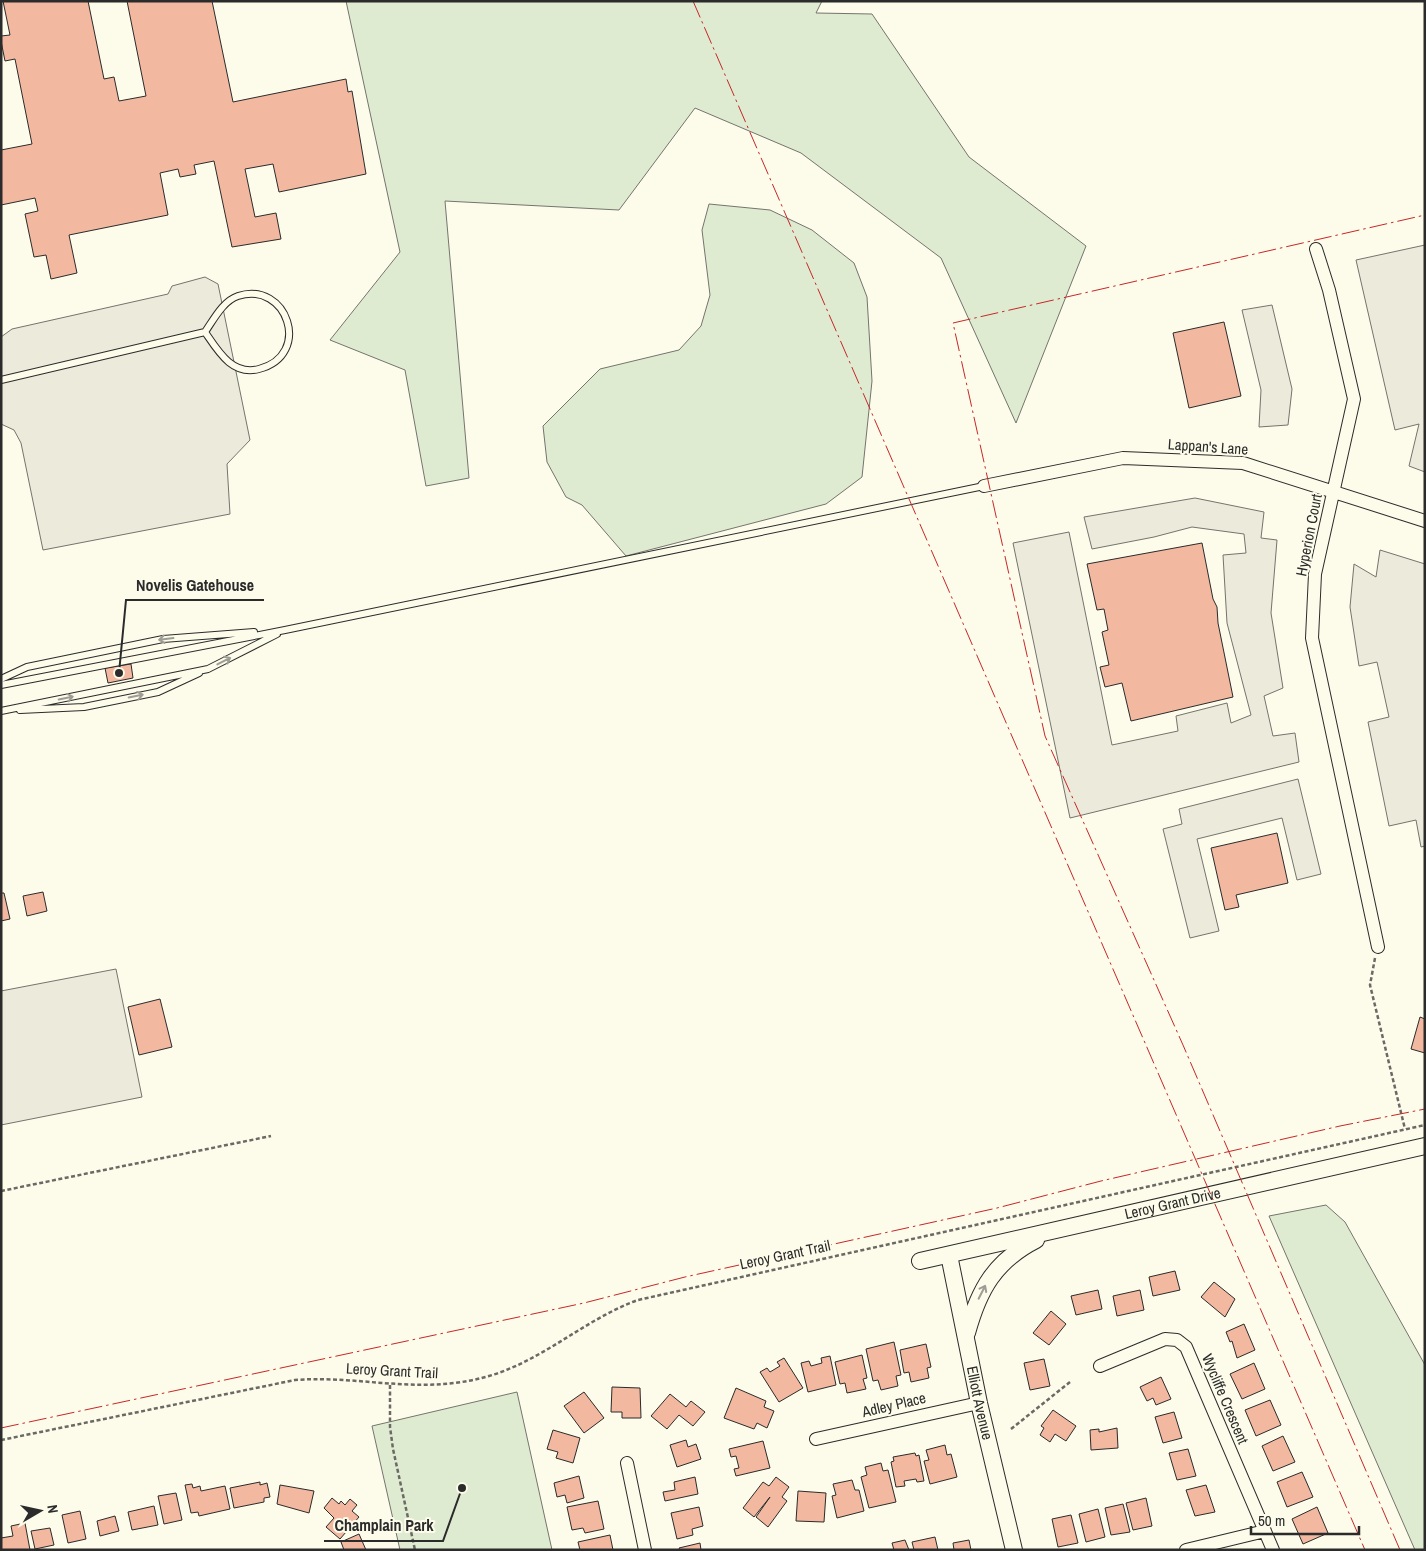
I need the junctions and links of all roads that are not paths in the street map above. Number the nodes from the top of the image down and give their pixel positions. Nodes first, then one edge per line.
1 (1316, 249) dead end
2 (205, 332) junction
3 (1, 380) edge
4 (984, 486) joint
5 (1334, 492) junction
6 (1425, 521) edge
7 (285, 630) junction
8 (208, 669) junction
9 (1, 679) edge
10 (1, 685) edge
11 (1, 711) edge
12 (1378, 947) road end
13 (1425, 1146) edge
14 (1056, 1230) junction
15 (949, 1254) junction
16 (920, 1261) dead end
17 (966, 1338) junction
18 (1100, 1366) dead end
19 (979, 1402) junction
20 (816, 1439) dead end
21 (627, 1463) dead end
22 (1265, 1531) junction
23 (645, 1550) edge
24 (1014, 1550) edge
25 (1186, 1550) edge
26 (1273, 1550) edge

1 - 5 street, Hyperion Court
2 - 2 lane
2 - 3 lane
4 - 5 street, Lappan's Lane
4 - 7 lane
5 - 6 street, Lappan's Lane
5 - 12 street, Hyperion Court
8 -> 7 lane
7 -> 9 lane
7 - 10 lane
11 -> 8 lane
11 -> 8 lane
13 - 14 street, Leroy Grant Drive
14 - 15 street, Leroy Grant Drive
17 -> 14 street
15 - 16 street, Leroy Grant Drive
15 - 17 street, Elliott Avenue
17 - 19 street, Elliott Avenue
18 - 22 street, Wycliffe Crescent
19 - 20 street, Adley Place
19 - 24 street, Elliott Avenue
21 - 23 street
22 - 25 street
22 - 26 street, Wycliffe Crescent

